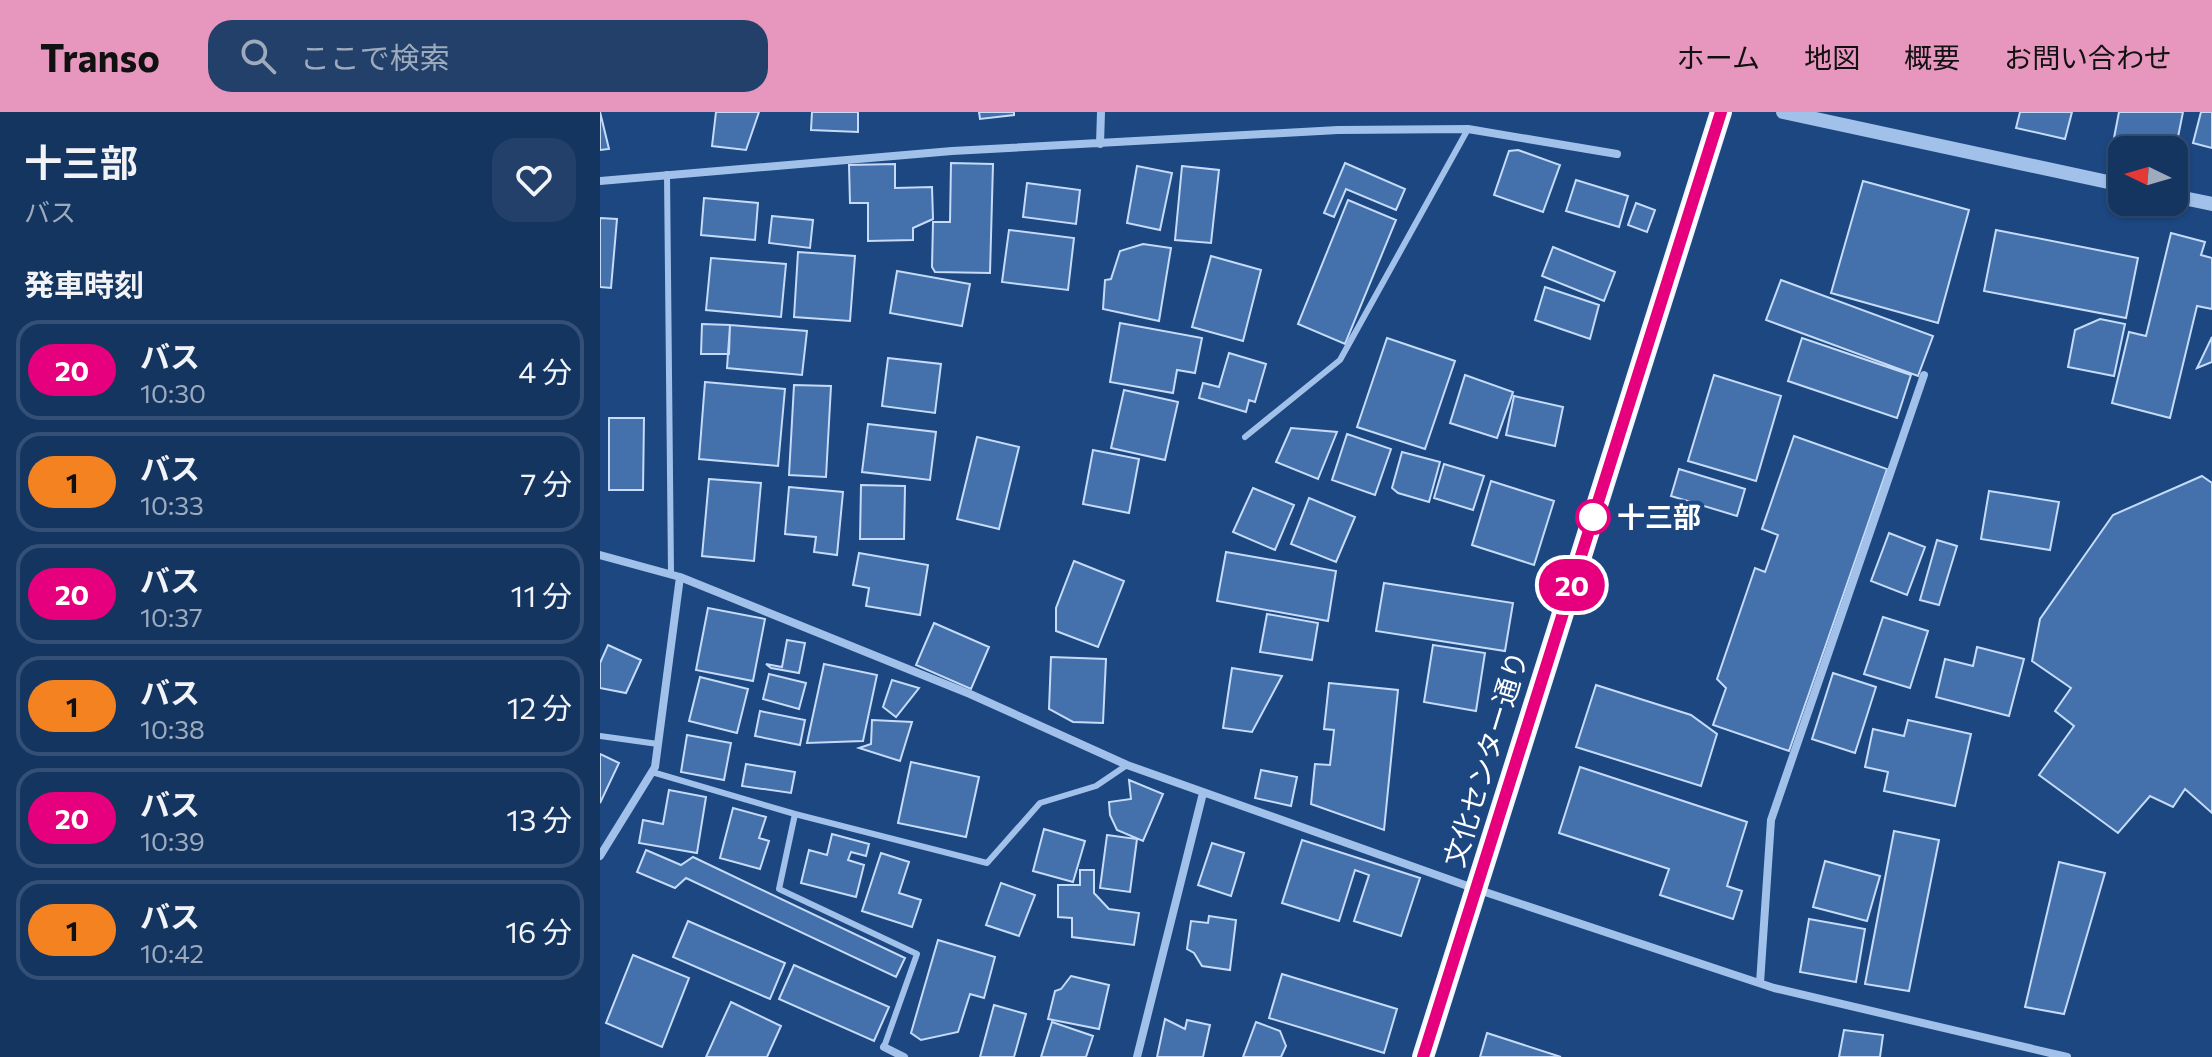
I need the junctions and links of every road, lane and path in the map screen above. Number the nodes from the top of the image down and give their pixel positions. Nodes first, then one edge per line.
1 (1101, 112) edge
2 (1721, 112) edge
3 (1783, 112) edge
4 (1468, 129) junction
5 (1100, 144) junction
6 (1617, 154) dead end
7 (667, 174) junction
8 (600, 181) edge
9 (2108, 182) edge
10 (2188, 199) edge
11 (2212, 204) edge
12 (1924, 375) dead end
13 (1245, 437) dead end
14 (600, 555) edge
15 (676, 575) junction
16 (600, 736) edge
17 (658, 744) junction
18 (1127, 765) junction
19 (652, 772) junction
20 (1203, 793) junction
21 (795, 814) junction
22 (600, 856) edge
23 (1476, 889) junction
24 (1760, 983) junction
25 (884, 1047) joint
26 (904, 1057) edge
27 (1137, 1057) edge
28 (1423, 1057) edge
29 (2067, 1057) edge

1 - 5 street
2 - 23 highway, 文化センター通り
3 - 9 street
4 - 5 street
4 - 6 street
4 - 13 lane
5 - 7 street
7 - 8 street
7 - 15 lane
10 - 11 street
12 - 24 street
14 - 15 street
15 - 17 street
15 - 18 street
16 - 17 lane
17 - 19 street
18 - 20 street
18 - 21 lane
19 - 21 lane
19 - 22 street
20 - 23 street
20 - 27 street
21 - 25 lane
23 - 24 street
23 - 28 highway, 文化センター通り
24 - 29 street
25 - 26 street

